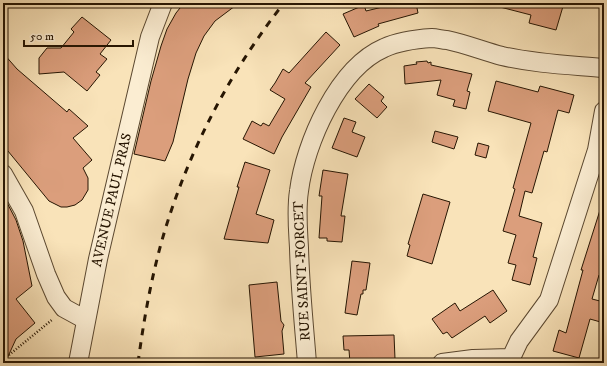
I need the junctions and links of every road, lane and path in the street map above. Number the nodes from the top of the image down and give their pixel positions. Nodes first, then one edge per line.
1 (148, 3) edge
2 (163, 3) edge
3 (150, 38) junction
4 (604, 68) edge
5 (604, 111) edge
6 (3, 174) edge
7 (57, 316) dead end
8 (86, 320) junction
9 (9, 355) dead end
10 (515, 360) edge
11 (78, 363) edge
12 (307, 363) edge
13 (442, 363) edge

1 - 3 street, AVENUE PAUL PRAS
2 - 3 street, AVENUE PAUL PRAS
3 - 8 street, AVENUE PAUL PRAS
4 - 12 street, RUE SAINT-FORCET
5 - 10 street
6 - 8 street
7 - 9 path
8 - 11 street, AVENUE PAUL PRAS
10 - 13 street

